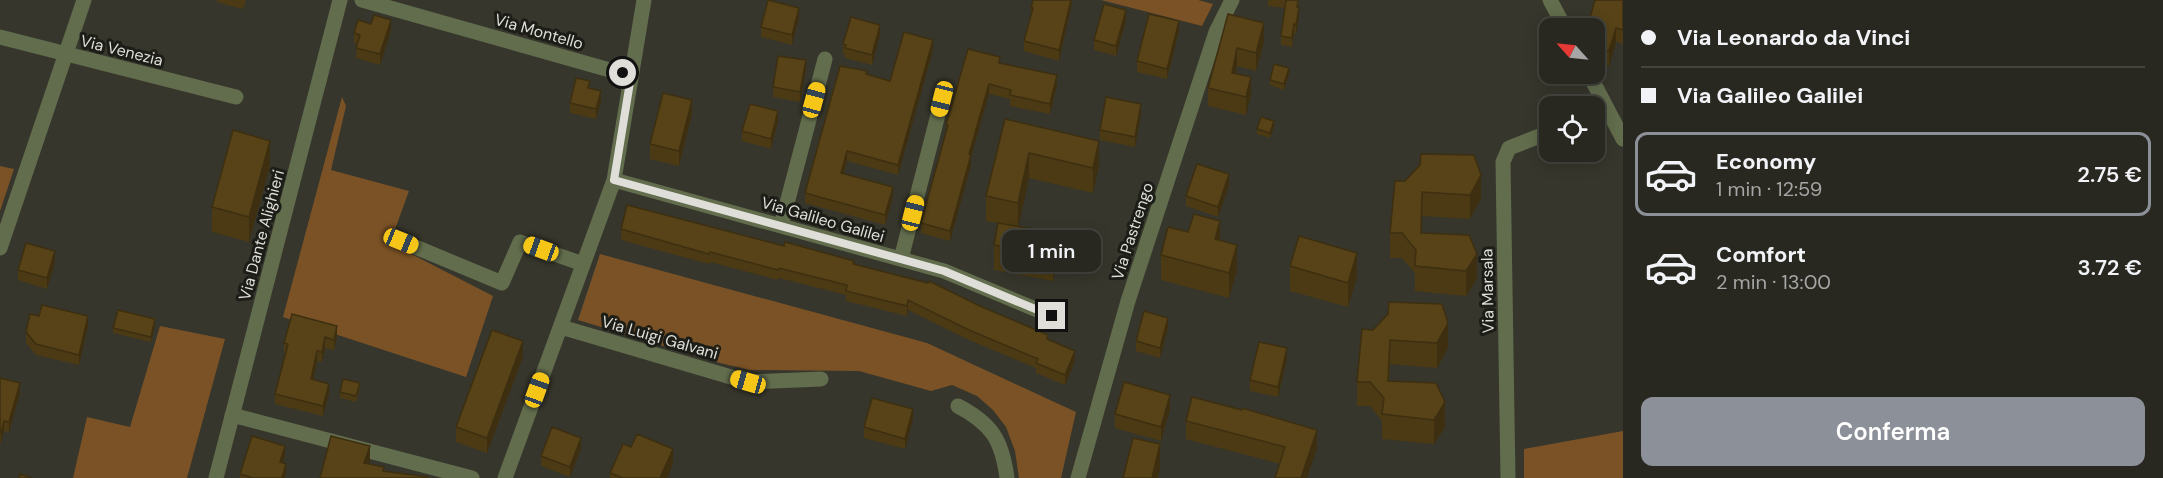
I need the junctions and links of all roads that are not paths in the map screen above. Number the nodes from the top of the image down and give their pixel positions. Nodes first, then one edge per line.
1 (84, 0) edge
2 (340, 0) edge
3 (362, 0) edge
4 (644, 0) edge
5 (1232, 0) edge
6 (1550, 0) edge
7 (1560, 18) edge
8 (0, 37) edge
9 (67, 54) junction
10 (825, 59) dead end
11 (631, 76) junction
12 (236, 97) dead end
13 (942, 99) dead end
14 (1605, 116) edge
15 (1539, 136) edge
16 (1623, 139) edge
17 (614, 180) junction
18 (781, 226) junction
19 (401, 241) dead end
20 (0, 248) edge
21 (901, 260) junction
22 (583, 264) junction
23 (1052, 316) dead end
24 (561, 327) junction
25 (821, 379) dead end
26 (958, 406) dead end
27 (232, 415) junction
28 (216, 478) edge
29 (472, 478) edge
30 (505, 478) edge
31 (1006, 478) edge
32 (1078, 478) edge
33 (1508, 478) edge

1 - 9 street
2 - 27 street, Via Dante Alighieri
3 - 11 street, Via Montello
4 - 11 street
5 - 32 street, Via Pastrengo
6 - 7 street
8 - 9 street, Via Venezia
9 - 12 street, Via Venezia
9 - 20 street
10 - 18 street
11 - 17 street
13 - 21 street
14 - 16 street
15 - 33 street, Via Marsala
17 - 18 street, Via Galileo Galilei
17 - 22 street
18 - 21 street, Via Galileo Galilei
19 - 22 street
21 - 23 street, Via Galileo Galilei
22 - 24 street
24 - 25 street, Via Luigi Galvani
24 - 30 street
26 - 31 street
27 - 28 street, Via Dante Alighieri
27 - 29 street

